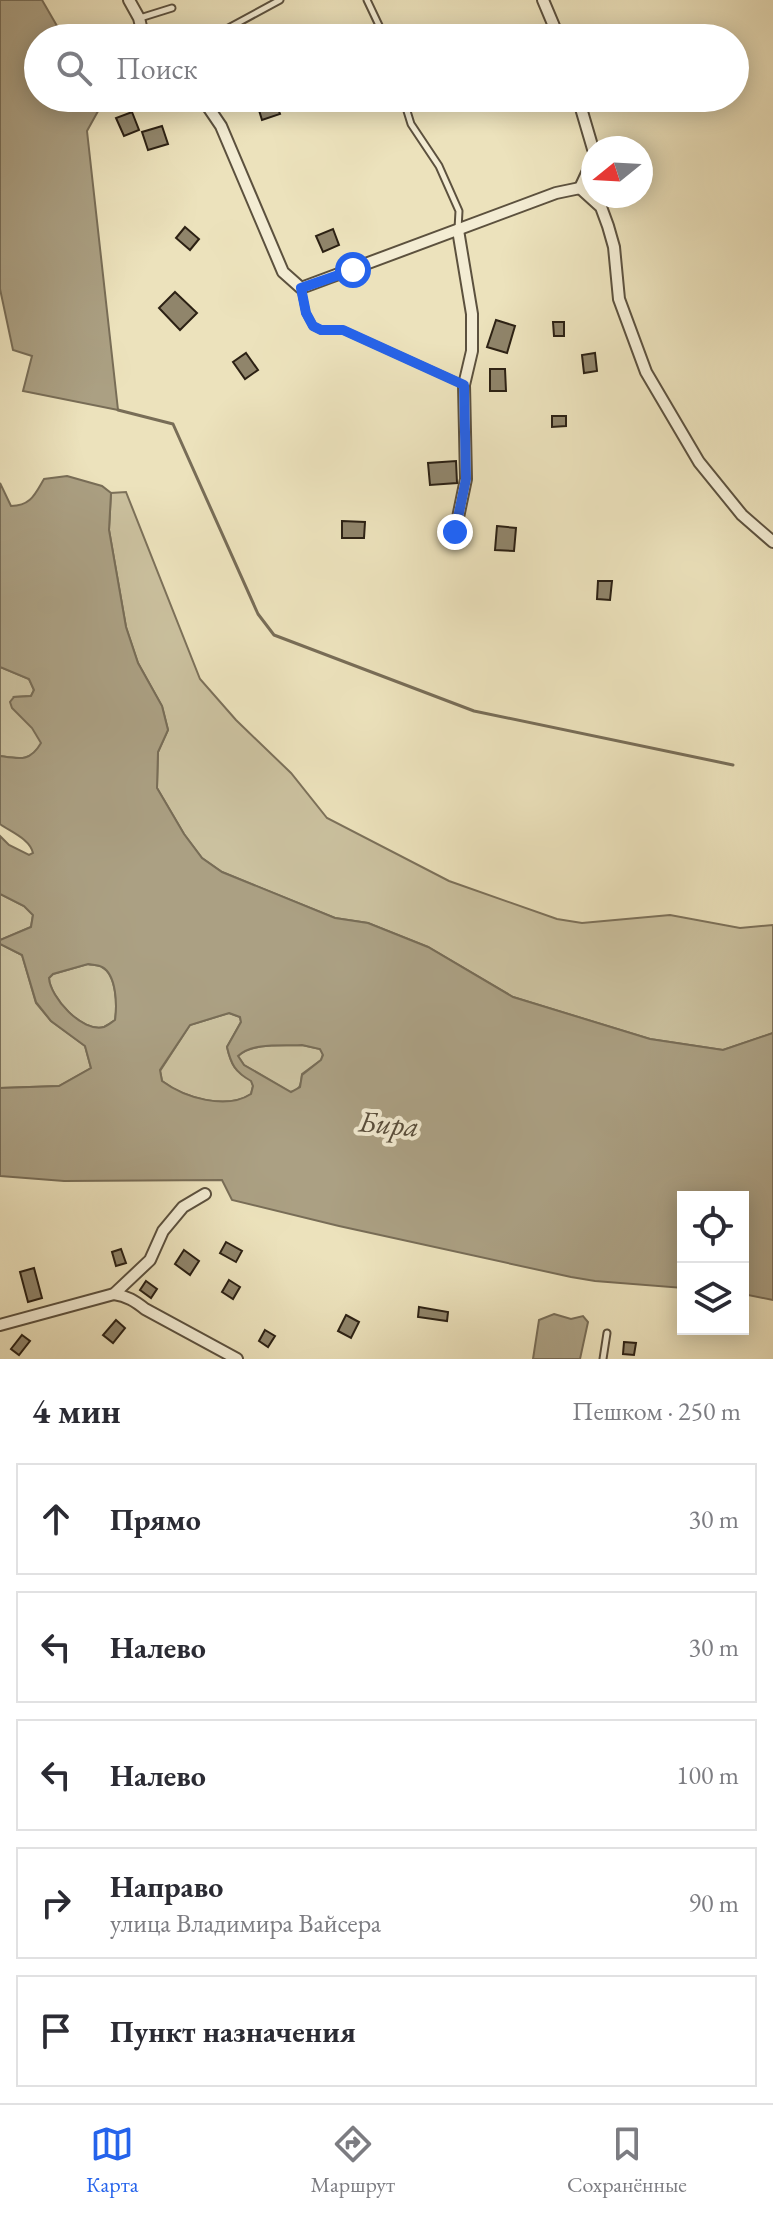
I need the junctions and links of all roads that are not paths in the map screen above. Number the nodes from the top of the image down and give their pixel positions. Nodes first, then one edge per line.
1 (129, 0) edge
2 (280, 0) edge
3 (367, 0) edge
4 (543, 0) edge
5 (172, 8) dead end
6 (139, 18) junction
7 (141, 24) edge
8 (236, 24) edge
9 (378, 24) edge
10 (553, 24) edge
11 (212, 112) edge
12 (407, 112) edge
13 (582, 112) edge
14 (589, 136) edge
15 (580, 188) joint
16 (458, 230) junction
17 (301, 288) junction
18 (464, 385) junction
19 (455, 532) dead end
20 (773, 542) edge
21 (205, 1194) dead end
22 (114, 1294) junction
23 (0, 1325) edge
24 (607, 1333) dead end
25 (237, 1359) edge
26 (603, 1359) edge

1 - 6 street
2 - 8 lane
3 - 9 lane
4 - 10 street
5 - 6 lane
6 - 7 street
11 - 17 street
12 - 16 lane
13 - 14 street
15 - 16 street
15 - 20 street
16 - 17 street
16 - 18 street
17 - 18 lane
18 - 19 street
21 - 22 street
22 - 23 street
22 - 25 street
24 - 26 lane

